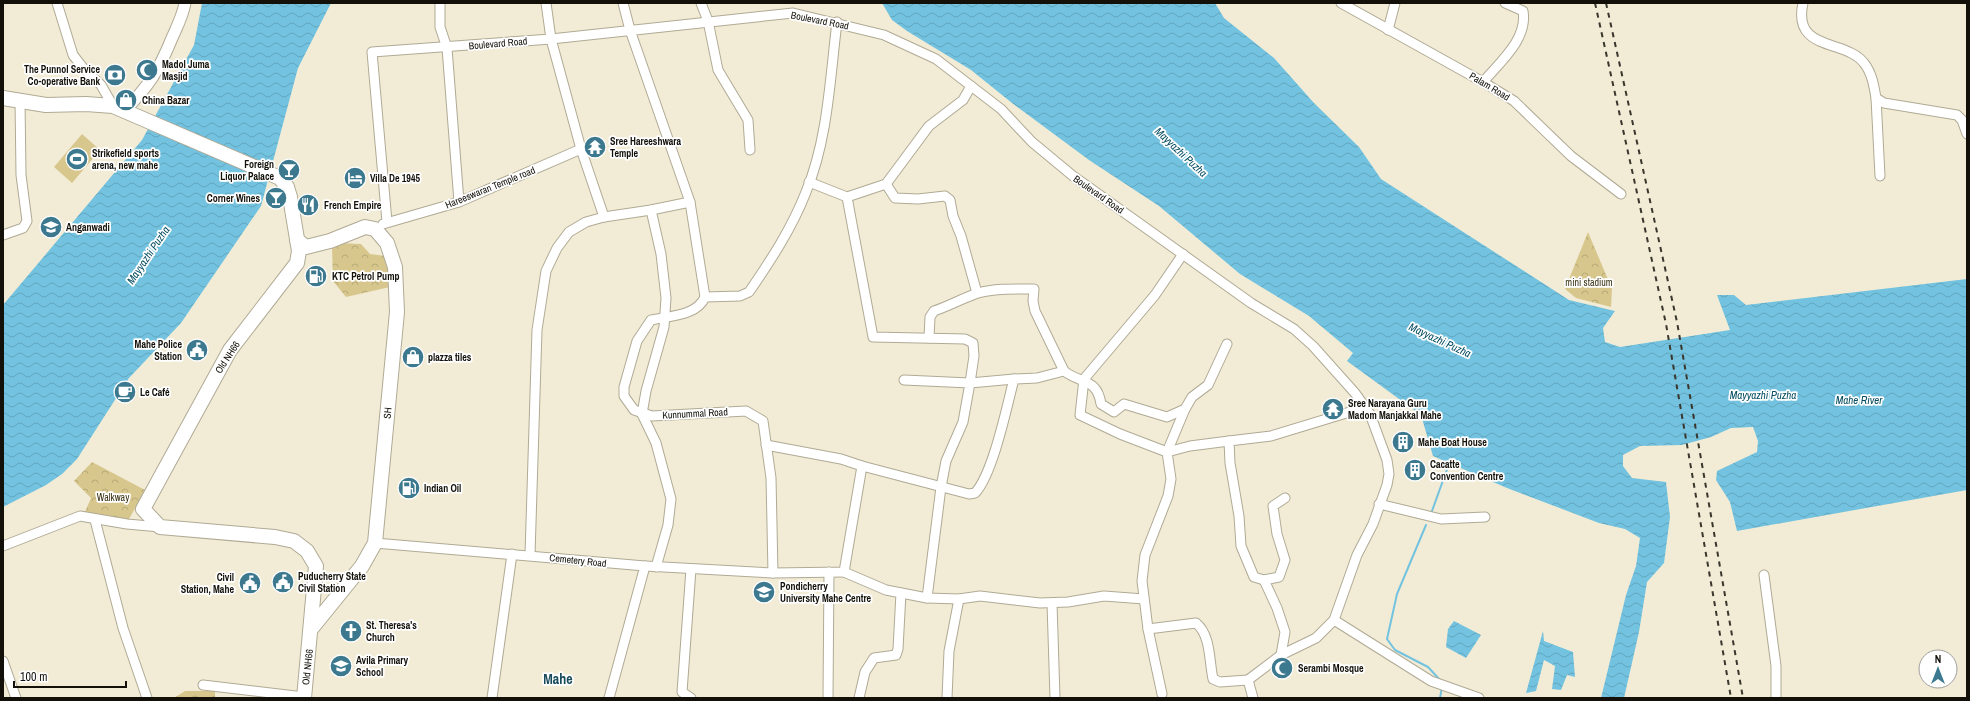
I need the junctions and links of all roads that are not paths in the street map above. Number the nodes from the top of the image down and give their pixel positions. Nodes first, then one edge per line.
1 (57, 3) edge
2 (185, 3) edge
3 (440, 3) edge
4 (546, 3) edge
5 (623, 3) edge
6 (701, 3) edge
7 (1395, 3) edge
8 (1505, 3) edge
9 (1803, 3) edge
10 (1345, 4) edge
11 (708, 21) junction
12 (837, 22) junction
13 (630, 30) junction
14 (1388, 30) junction
15 (551, 39) junction
16 (447, 48) junction
17 (1483, 82) junction
18 (971, 86) junction
19 (3, 98) edge
20 (1876, 98) junction
21 (20, 100) junction
22 (119, 108) junction
23 (1965, 118) edge
24 (1967, 134) edge
25 (581, 149) junction
26 (750, 150) dead end
27 (1880, 176) dead end
28 (809, 182) junction
29 (886, 184) junction
30 (1621, 194) dead end
31 (847, 197) junction
32 (459, 202) junction
33 (690, 202) junction
34 (651, 210) junction
35 (604, 217) junction
36 (381, 225) junction
37 (3, 235) edge
38 (297, 240) junction
39 (330, 241) junction
40 (1183, 254) junction
41 (297, 263) junction
42 (977, 294) junction
43 (705, 297) junction
44 (664, 317) junction
45 (928, 338) junction
46 (1227, 344) dead end
47 (1064, 371) junction
48 (1014, 379) junction
49 (1084, 379) junction
50 (904, 380) dead end
51 (970, 383) junction
52 (1366, 407) junction
53 (1185, 409) junction
54 (642, 414) junction
55 (1229, 441) junction
56 (766, 445) junction
57 (1168, 452) junction
58 (862, 466) junction
59 (942, 487) junction
60 (1285, 498) dead end
61 (1379, 504) junction
62 (143, 509) junction
63 (1485, 516) dead end
64 (95, 520) junction
65 (137, 525) junction
66 (160, 527) junction
67 (375, 543) junction
68 (3, 546) edge
69 (512, 554) junction
70 (530, 555) junction
71 (646, 566) junction
72 (656, 567) junction
73 (692, 569) junction
74 (830, 572) junction
75 (844, 572) junction
76 (773, 573) junction
77 (1764, 575) dead end
78 (1264, 580) junction
79 (901, 593) junction
80 (927, 598) junction
81 (959, 599) junction
82 (1144, 599) junction
83 (1052, 603) junction
84 (1334, 620) junction
85 (311, 628) junction
86 (1148, 628) junction
87 (1281, 655) junction
88 (3, 661) edge
89 (1248, 680) junction
90 (203, 685) dead end
91 (1162, 694) dead end
92 (16, 698) edge
93 (147, 698) edge
94 (306, 698) edge
95 (492, 698) edge
96 (609, 698) edge
97 (691, 698) edge
98 (828, 698) edge
99 (859, 698) edge
100 (948, 698) edge
101 (1055, 698) edge
102 (1253, 698) edge
103 (1479, 698) edge
104 (1776, 698) edge

1 - 22 street
2 - 22 street
3 - 16 street
4 - 15 street
5 - 13 street
6 - 11 street
7 - 14 street
8 - 17 street
9 - 20 street
10 - 14 street, Palam Road
11 - 12 street, Boulevard Road
11 - 13 street, Boulevard Road
11 - 26 street
12 - 18 street, Boulevard Road
12 - 28 street
13 - 15 street, Boulevard Road
13 - 33 street
14 - 17 street, Palam Road
15 - 16 street, Boulevard Road
15 - 25 street
16 - 32 street
16 - 36 street, Boulevard Road
17 - 30 street, Palam Road
18 - 29 street
18 - 40 street, Boulevard Road
19 - 21 main road
20 - 23 street
20 - 27 street
21 - 22 main road
21 - 37 street
22 - 38 main road
23 - 24 street
25 - 32 street, Hareeswaran Temple road
25 - 35 street
28 - 31 street
28 - 43 street
29 - 31 street
29 - 42 street
31 - 45 street
32 - 36 street, Hareeswaran Temple road
33 - 34 street
33 - 43 street
34 - 35 street
34 - 44 street
35 - 70 street
36 - 39 main road
36 - 67 main road, SH
38 - 39 main road
38 - 41 main road
39 - 41 main road
40 - 49 street
40 - 52 street, Boulevard Road
41 - 62 main road, Old NH66
42 - 45 street
42 - 47 street
43 - 44 street
44 - 54 street
44 - 54 street
45 - 51 street
46 - 53 street
47 - 48 street
47 - 49 street
48 - 51 street
48 - 59 street
49 - 53 street
49 - 57 street
50 - 51 street
51 - 59 street
52 - 55 street
52 - 61 street, Boulevard Road
53 - 57 street
54 - 56 street, Kunnummal Road
54 - 72 street
55 - 57 street
55 - 78 street
56 - 58 street
56 - 76 street, Kunnummal Road
57 - 82 street
58 - 59 street
58 - 75 street
59 - 80 street
60 - 78 street
61 - 63 street
61 - 84 street, Boulevard Road
62 - 65 street
62 - 66 main road
64 - 65 street
64 - 68 street
64 - 93 street
65 - 66 street
66 - 85 main road, Old NH66
67 - 69 street, Cemetery Road
67 - 85 main road, SH
69 - 70 street, Cemetery Road
69 - 95 street
70 - 71 street, Cemetery Road
71 - 72 street, Cemetery Road
71 - 96 street
72 - 73 street, Cemetery Road
73 - 76 street, Cemetery Road
73 - 97 street
74 - 75 street, Cemetery Road
74 - 76 street, Cemetery Road
74 - 98 street
75 - 79 street
77 - 104 street
78 - 87 street
79 - 80 street
79 - 99 street
80 - 81 street
81 - 83 street
81 - 100 street
82 - 83 street
82 - 86 street
83 - 101 street
84 - 87 street
84 - 103 street
85 - 94 main road, Old NH66
86 - 89 street
86 - 91 street
87 - 89 street
88 - 92 street
89 - 102 street
90 - 94 street

